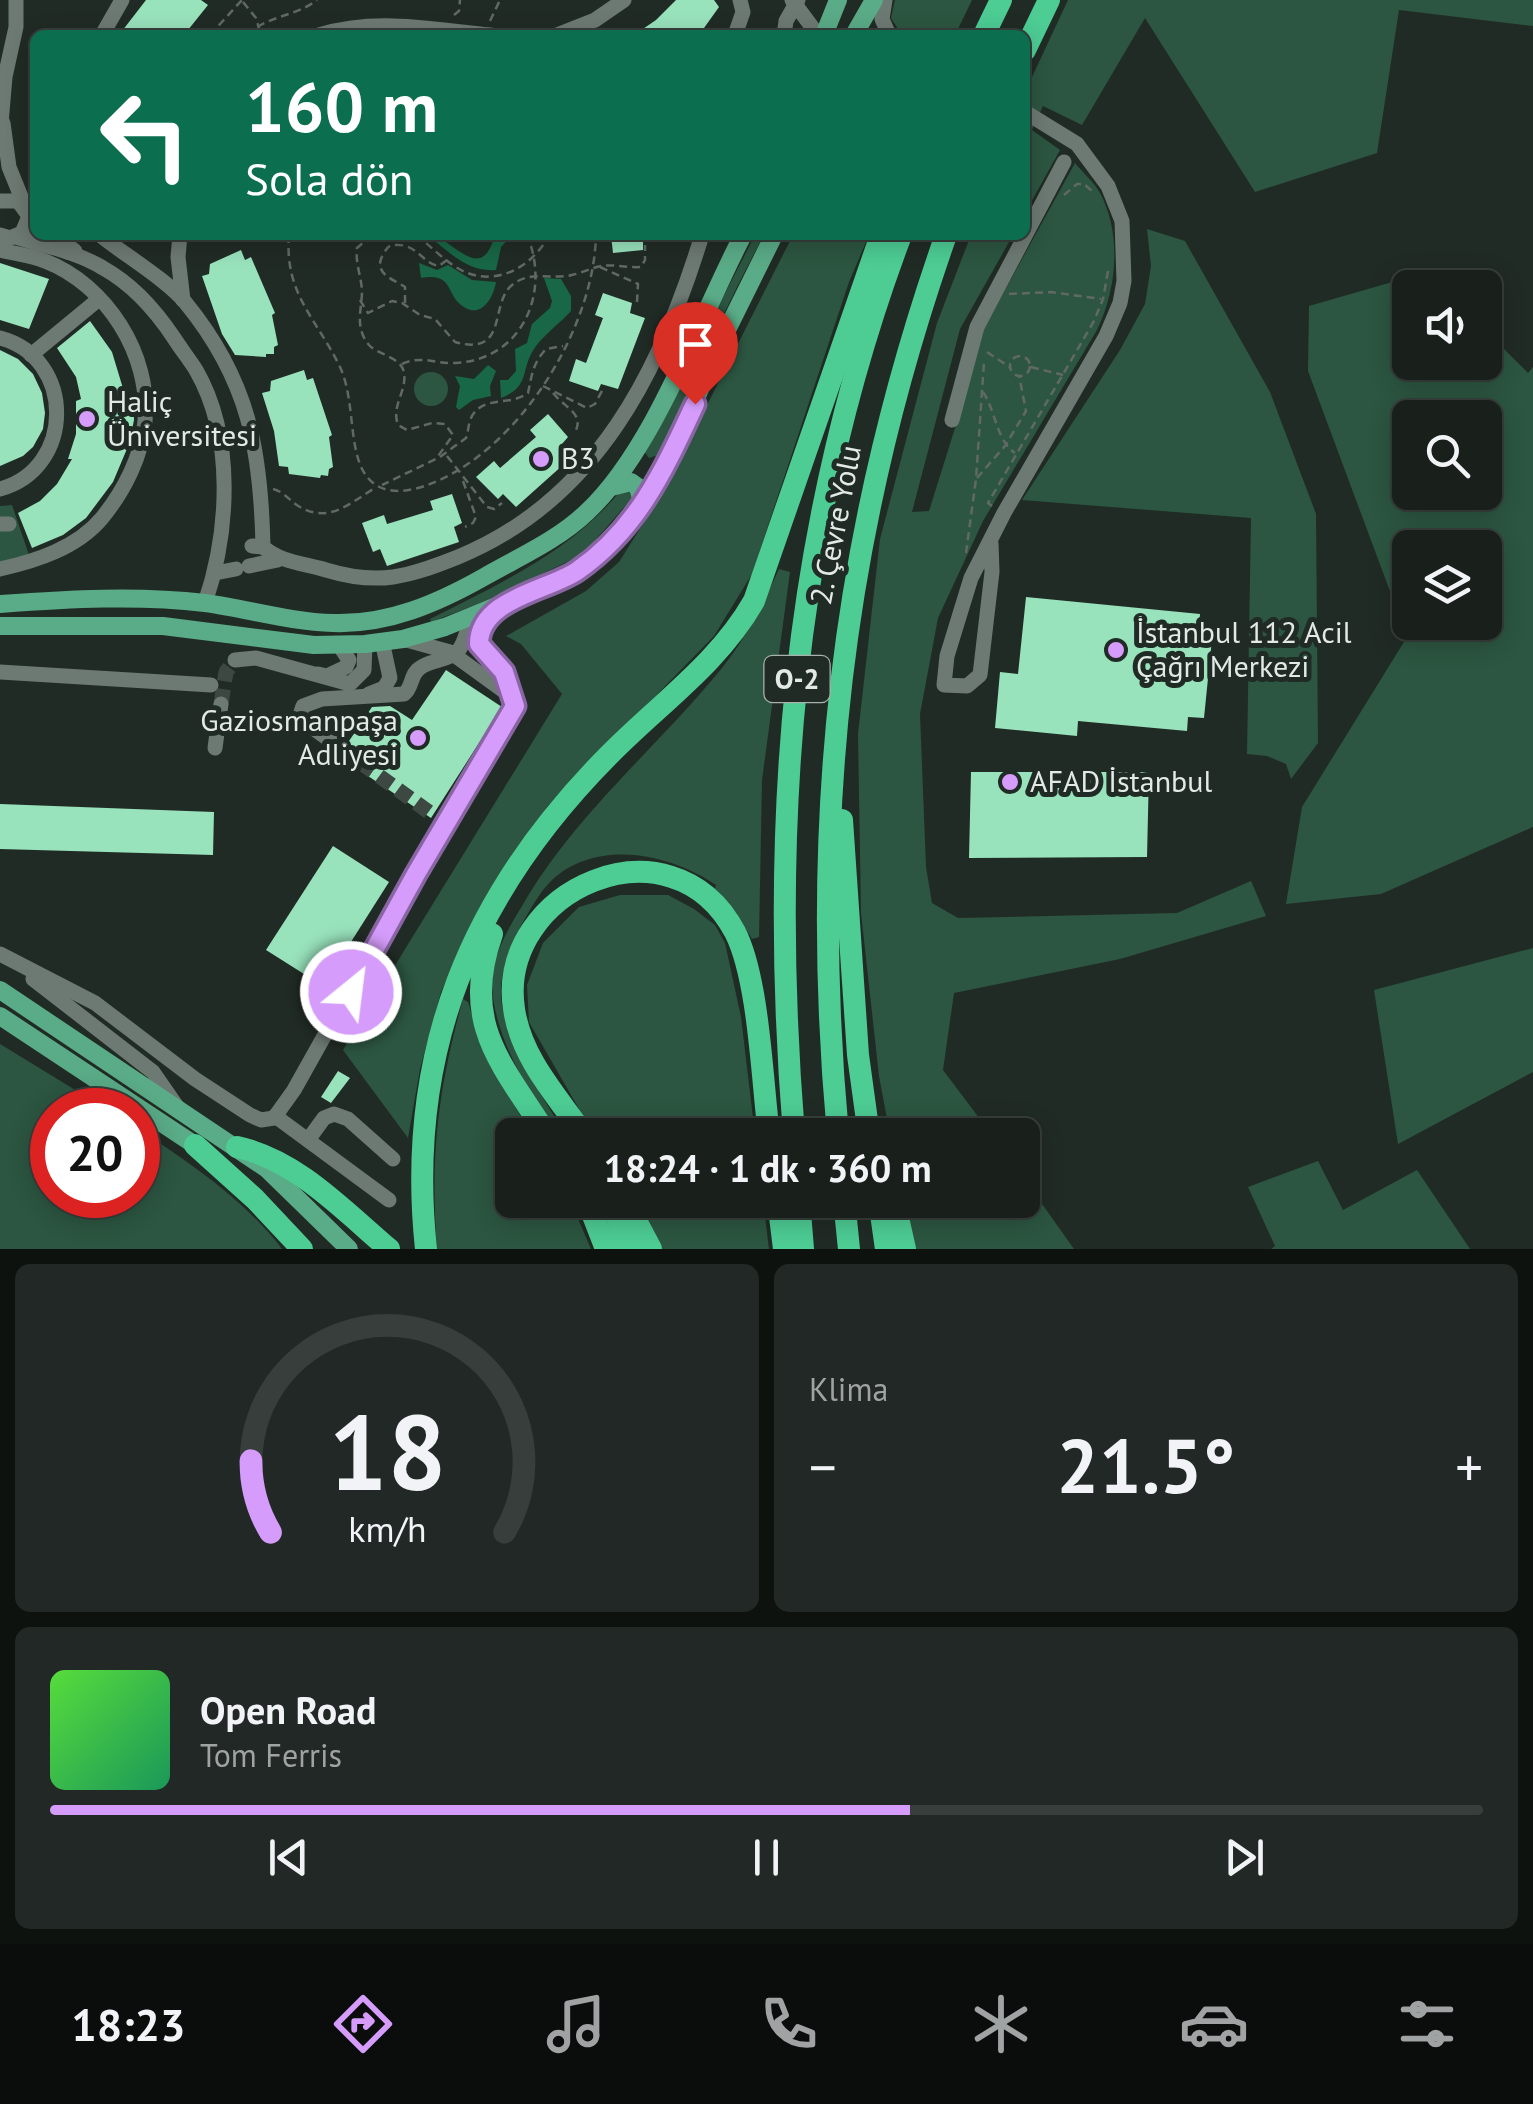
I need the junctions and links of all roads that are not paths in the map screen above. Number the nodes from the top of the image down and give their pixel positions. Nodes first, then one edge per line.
1 (16, 0) edge
2 (122, 0) edge
3 (624, 0) edge
4 (740, 0) edge
5 (874, 0) edge
6 (885, 0) edge
7 (1000, 0) edge
8 (1049, 0) edge
9 (795, 1) edge
10 (835, 1) edge
11 (105, 30) edge
12 (343, 30) edge
13 (446, 30) edge
14 (570, 30) edge
15 (737, 30) edge
16 (786, 30) edge
17 (817, 30) edge
18 (823, 30) edge
19 (857, 30) edge
20 (888, 30) edge
21 (986, 30) edge
22 (1030, 40) edge
23 (3, 76) edge
24 (2, 114) edge
25 (1032, 115) edge
26 (0, 135) edge
27 (1064, 162) dead end
28 (0, 201) edge
29 (29, 210) edge
30 (1030, 226) edge
31 (4, 239) edge
32 (60, 240) edge
33 (106, 240) edge
34 (180, 240) edge
35 (700, 240) edge
36 (741, 240) edge
37 (772, 240) edge
38 (879, 240) edge
39 (899, 240) edge
40 (944, 240) edge
41 (1022, 240) edge
42 (82, 257) junction
43 (99, 299) junction
44 (183, 300) junction
45 (0, 338) edge
46 (31, 354) junction
47 (952, 420) dead end
48 (636, 449) junction
49 (670, 460) junction
50 (611, 487) junction
51 (0, 490) edge
52 (639, 512) junction
53 (220, 542) junction
54 (991, 543) junction
55 (252, 546) junction
56 (278, 560) junction
57 (0, 569) edge
58 (216, 573) junction
59 (0, 604) edge
60 (206, 604) junction
61 (503, 606) junction
62 (474, 616) junction
63 (0, 626) edge
64 (403, 638) junction
65 (373, 642) junction
66 (339, 645) junction
67 (454, 654) junction
68 (235, 660) dead end
69 (0, 672) edge
70 (314, 674) junction
71 (211, 685) dead end
72 (364, 696) junction
73 (512, 696) junction
74 (220, 704) tunnel mouth
75 (837, 713) junction
76 (216, 748) dead end
77 (342, 749) tunnel mouth
78 (554, 816) junction
79 (0, 954) edge
80 (17, 966) junction
81 (0, 990) edge
82 (0, 1016) edge
83 (856, 1024) junction
84 (178, 1108) junction
85 (562, 1108) junction
86 (276, 1116) junction
87 (537, 1118) edge
88 (566, 1118) edge
89 (570, 1118) edge
90 (767, 1118) edge
91 (793, 1118) edge
92 (837, 1118) edge
93 (866, 1118) edge
94 (878, 1118) edge
95 (308, 1140) junction
96 (195, 1145) junction
97 (237, 1147) junction
98 (393, 1158) dead end
99 (390, 1200) dead end
100 (595, 1218) edge
101 (617, 1218) edge
102 (635, 1218) edge
103 (780, 1218) edge
104 (800, 1218) edge
105 (846, 1218) edge
106 (882, 1218) edge
107 (898, 1218) edge
108 (302, 1249) edge
109 (315, 1249) edge
110 (349, 1249) edge
111 (389, 1249) edge
112 (426, 1249) edge
113 (606, 1249) edge
114 (628, 1249) edge
115 (651, 1249) edge
116 (784, 1249) edge
117 (803, 1249) edge
118 (849, 1249) edge
119 (886, 1249) edge
120 (905, 1249) edge

1 - 23 street
2 - 11 street
3 - 14 street
4 - 15 street
5 - 19 main road
6 - 20 street
7 - 21 highway
8 - 22 highway
9 - 16 street
9 - 17 street
10 - 18 main road
12 - 13 street
23 - 24 street
24 - 26 street
24 - 29 street
25 - 54 street
27 - 30 street
28 - 29 street
29 - 31 street
31 - 42 street
31 - 43 street
32 - 42 street
33 - 44 street
34 - 44 street
35 - 56 street
36 - 48 main road
37 - 49 main road
38 - 78 highway
39 - 91 highway, 2. Çevre Yolu / O-2
40 - 75 highway, 2. Çevre Yolu / O-2
41 - 47 street
42 - 53 street
43 - 46 street
43 - 57 street
44 - 55 street
45 - 46 street
46 - 51 street
48 - 49 main road
48 - 50 main road
49 - 52 main road
50 - 52 main road
50 - 60 main road
52 - 61 main road
53 - 55 street
53 - 58 street
54 - 54 street
55 - 56 street
56 - 58 street
58 - 60 street
59 - 60 main road
61 - 62 main road
61 - 73 street
62 - 64 main road
62 - 67 street
63 - 66 main road
64 - 65 main road
64 - 67 street
65 - 66 main road
65 - 70 street
65 - 72 street
66 - 70 street
67 - 72 street
67 - 73 street
68 - 70 street
69 - 71 street
72 - 77 street
73 - 86 street
74 - 76 street
75 - 83 highway
75 - 92 highway, 2. Çevre Yolu / O-2
78 - 87 highway
78 - 112 highway
79 - 80 street
80 - 84 street
80 - 86 street
81 - 84 main road
82 - 96 main road
83 - 93 highway
83 - 94 highway
84 - 97 main road
85 - 88 highway
85 - 89 highway
85 - 90 highway
86 - 95 street
95 - 98 street
95 - 99 street
96 - 108 highway
96 - 109 main road
97 - 110 main road
97 - 111 highway
100 - 113 highway
101 - 114 highway
102 - 115 highway
103 - 116 highway
104 - 117 highway
105 - 118 highway
106 - 119 highway
107 - 120 highway

